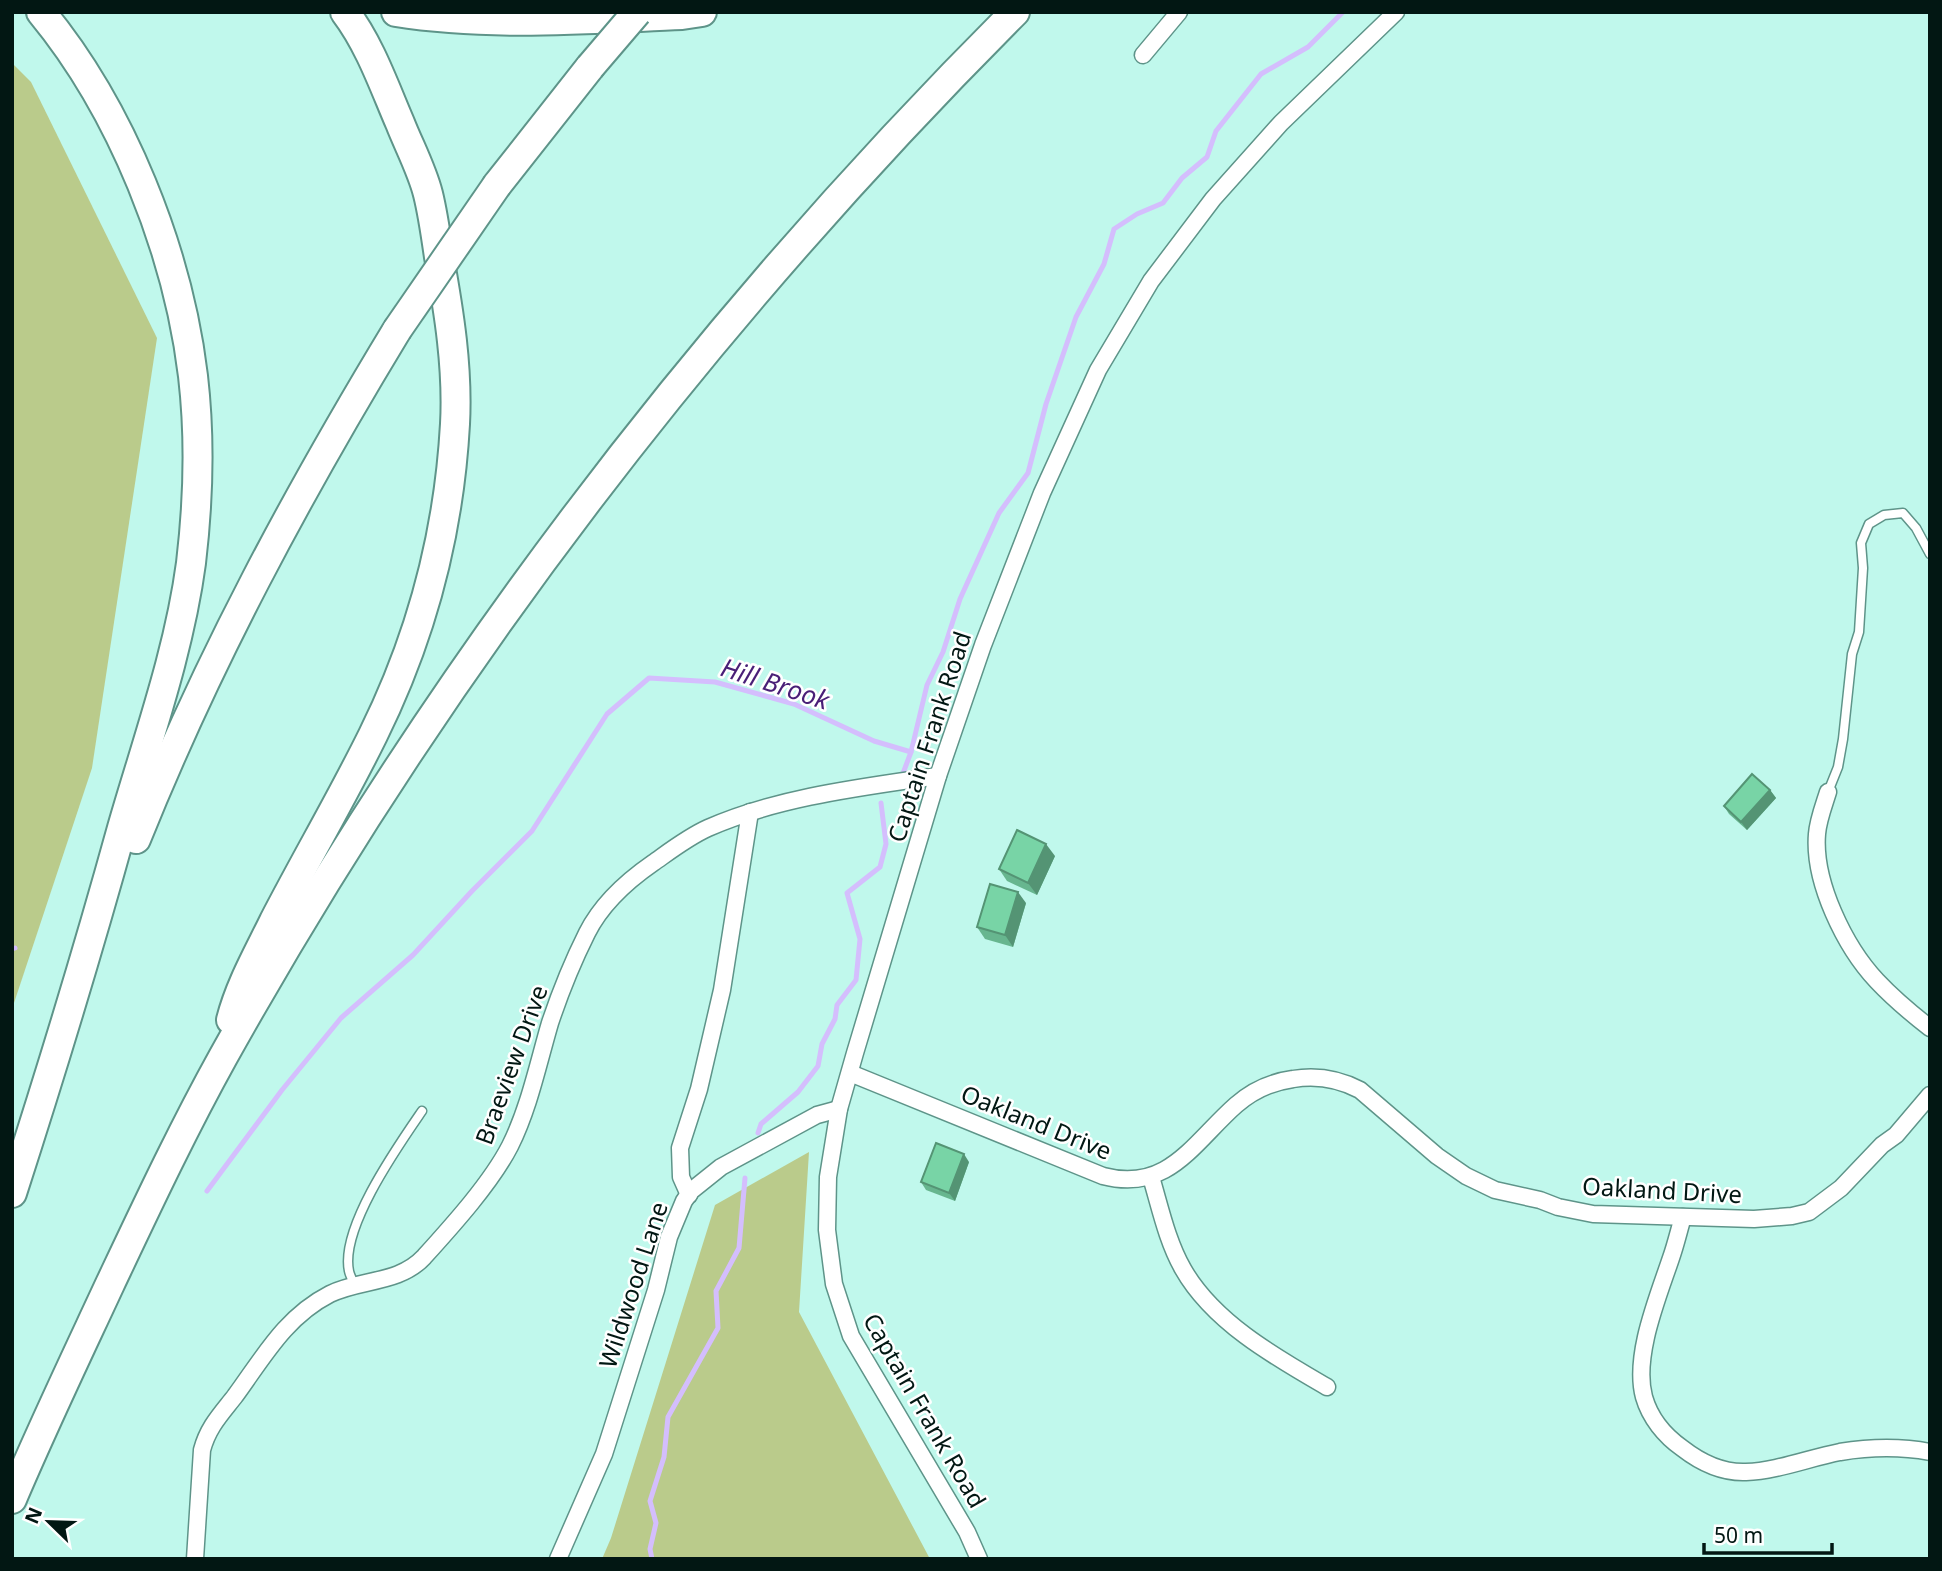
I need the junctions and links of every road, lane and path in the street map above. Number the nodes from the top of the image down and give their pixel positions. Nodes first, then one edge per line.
1 (41, 12) edge
2 (345, 12) edge
3 (396, 12) edge
4 (637, 12) edge
5 (702, 12) edge
6 (1016, 12) edge
7 (1179, 12) edge
8 (1396, 12) edge
9 (1143, 55) dead end
10 (1930, 554) edge
11 (939, 776) junction
12 (1828, 792) joint
13 (750, 812) junction
14 (70, 1012) junction
15 (1930, 1028) edge
16 (222, 1060) junction
17 (850, 1073) junction
18 (1930, 1095) edge
19 (839, 1109) junction
20 (422, 1111) dead end
21 (1151, 1177) junction
22 (12, 1192) edge
23 (689, 1195) junction
24 (1683, 1217) junction
25 (355, 1286) junction
26 (1327, 1387) dead end
27 (1930, 1452) edge
28 (12, 1499) edge
29 (195, 1559) edge
30 (558, 1559) edge
31 (979, 1559) edge

1 - 14 highway
2 - 16 highway
3 - 5 highway
4 - 14 highway, bridge
6 - 16 highway
7 - 9 street
8 - 11 street, Captain Frank Road
10 - 12 lane
11 - 13 street, Braeview Drive
11 - 17 street, Captain Frank Road
12 - 15 street
13 - 23 street, Wildwood Lane
13 - 25 street, Braeview Drive
14 - 22 highway
16 - 28 highway
17 - 19 street, Captain Frank Road
17 - 21 street, Oakland Drive
18 - 24 street, Oakland Drive
19 - 23 street
19 - 31 street, Captain Frank Road
20 - 25 lane
21 - 24 street, Oakland Drive
21 - 26 street
23 - 30 street, Wildwood Lane
24 - 27 street
25 - 29 street, Braeview Drive

